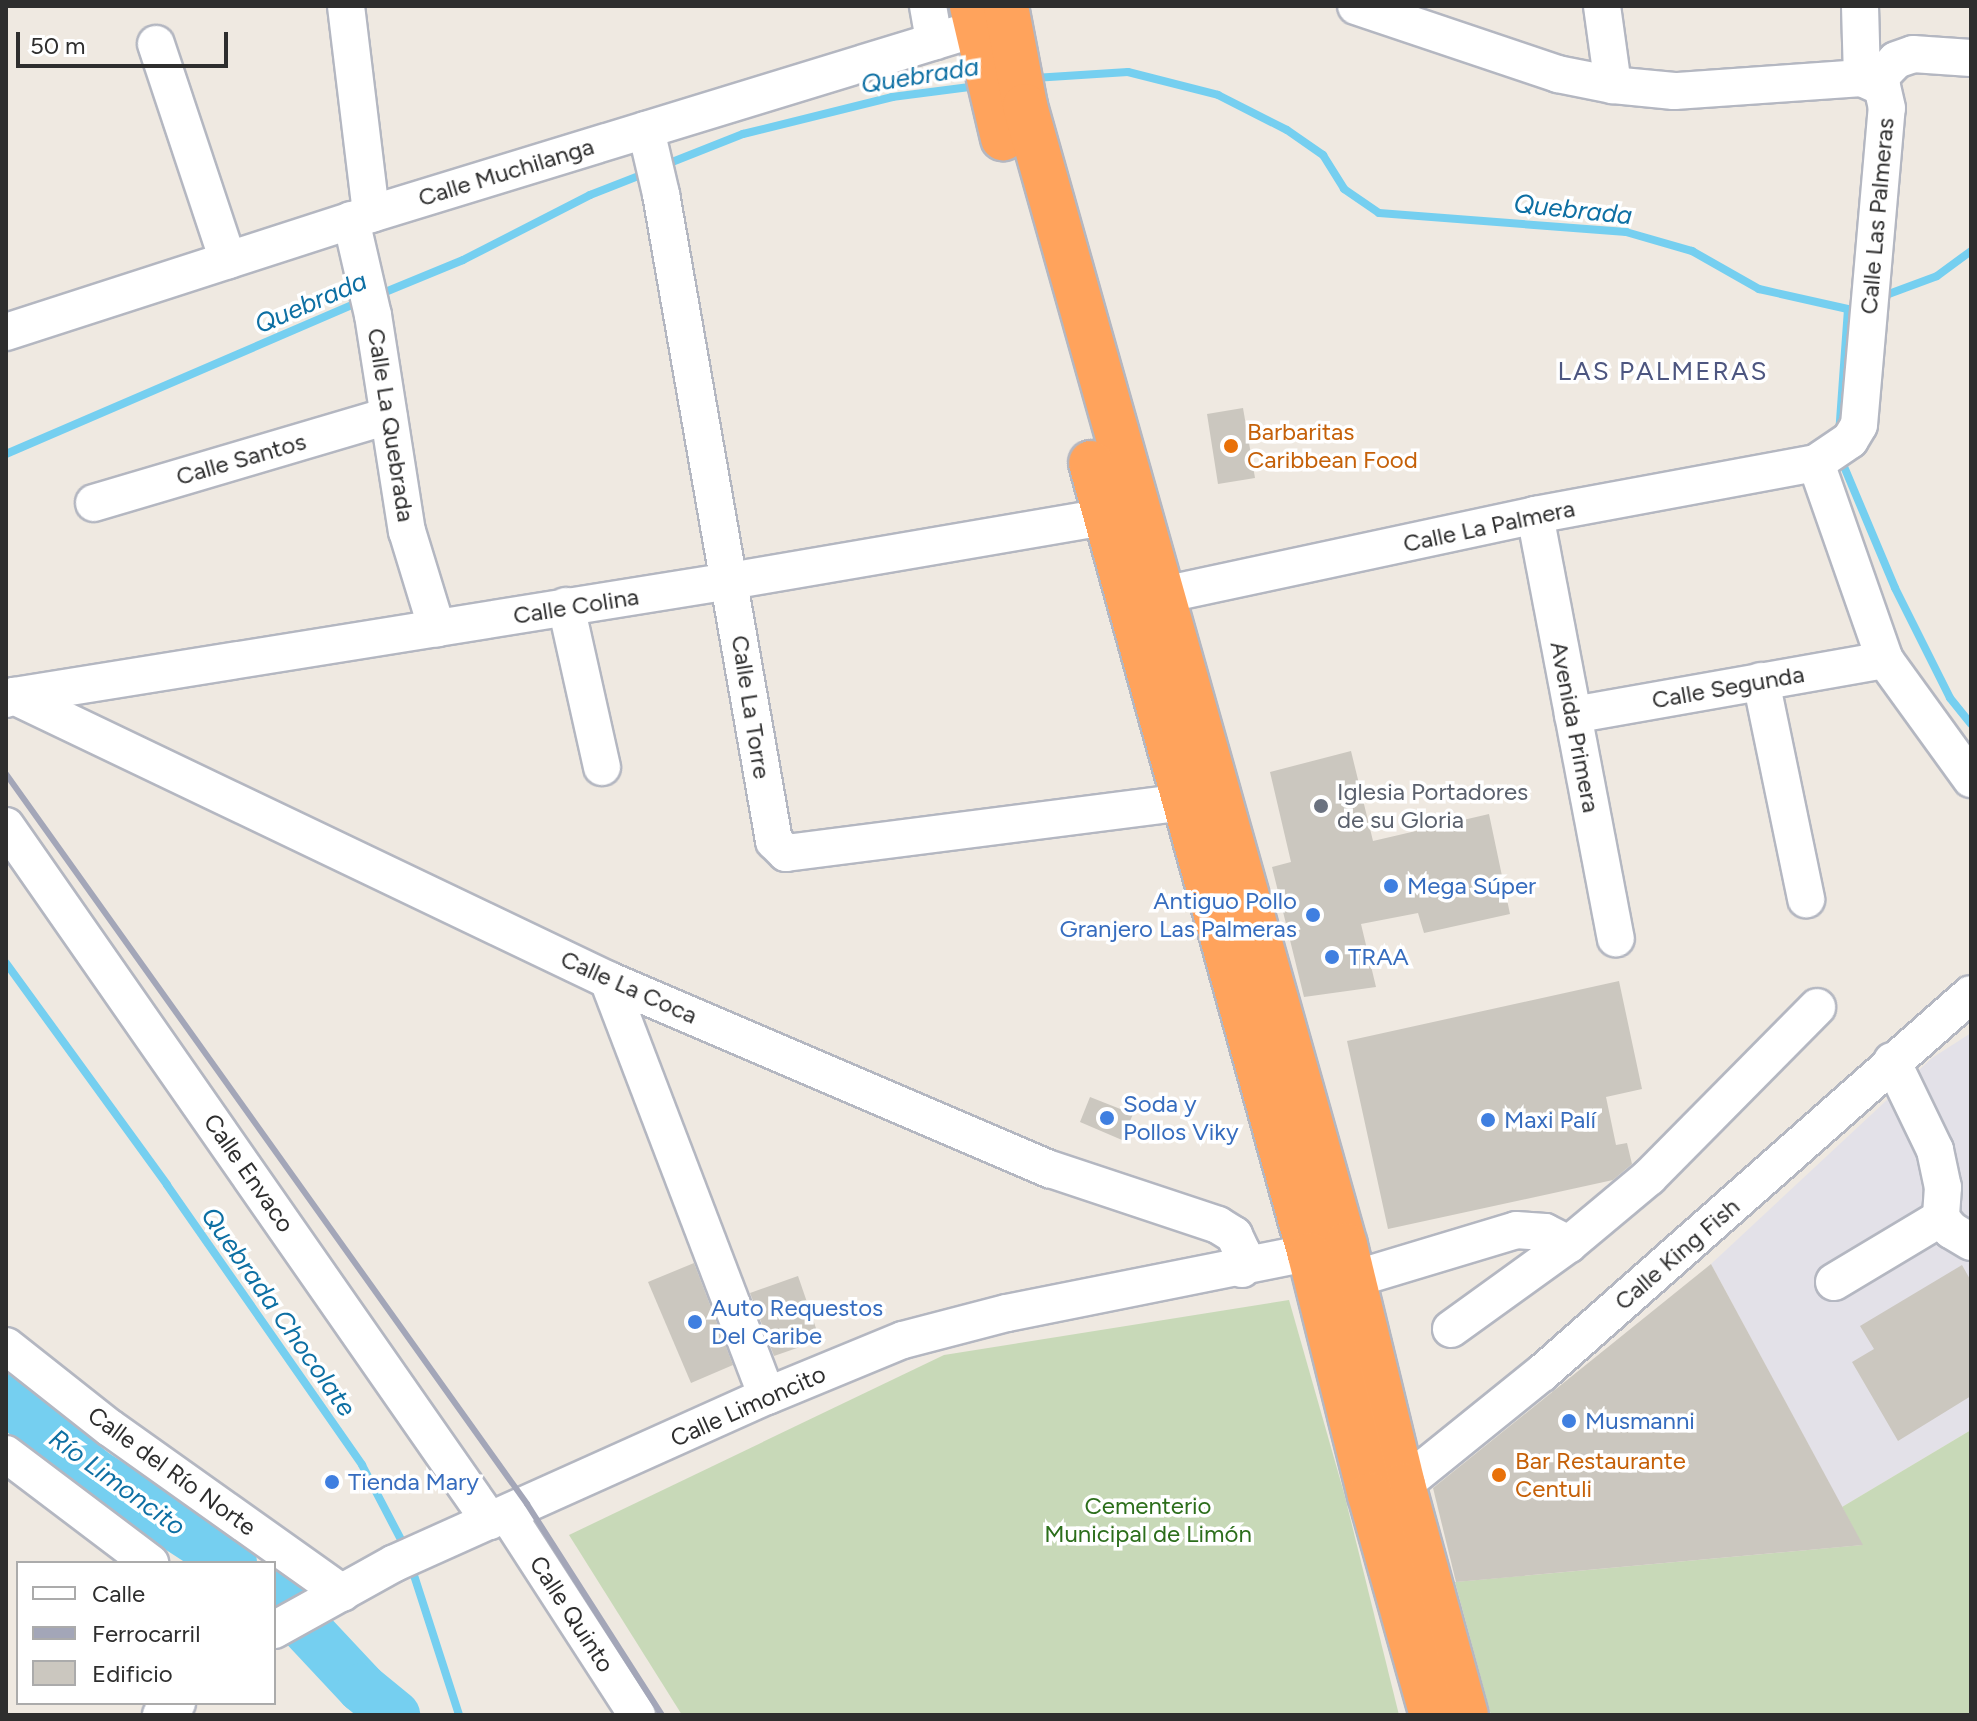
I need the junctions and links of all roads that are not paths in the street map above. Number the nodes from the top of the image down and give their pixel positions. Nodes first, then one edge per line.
1 (346, 6) edge
2 (928, 6) edge
3 (1356, 6) edge
4 (1602, 6) edge
5 (1860, 6) edge
6 (993, 29) edge
7 (934, 41) junction
8 (156, 44) dead end
9 (1971, 58) edge
10 (1869, 80) junction
11 (1613, 85) junction
12 (648, 139) junction
13 (361, 217) junction
14 (228, 260) junction
15 (7, 327) edge
16 (388, 416) junction
17 (1830, 453) junction
18 (94, 503) dead end
19 (1121, 513) junction
20 (1535, 515) junction
21 (730, 581) junction
22 (1163, 595) junction
23 (566, 606) junction
24 (437, 629) junction
25 (1885, 660) junction
26 (1761, 681) junction
27 (10, 697) edge
28 (1573, 715) junction
29 (602, 767) dead end
30 (1971, 779) edge
31 (1199, 797) junction
32 (6, 826) edge
33 (1806, 899) dead end
34 (1616, 938) dead end
35 (608, 980) junction
36 (1971, 994) edge
37 (1817, 1007) dead end
38 (1892, 1061) junction
39 (1941, 1218) junction
40 (1971, 1242) edge
41 (1569, 1244) junction
42 (1336, 1260) junction
43 (1242, 1269) junction
44 (1834, 1282) dead end
45 (1451, 1329) dead end
46 (6, 1346) edge
47 (767, 1396) junction
48 (6, 1454) edge
49 (1386, 1490) junction
50 (499, 1518) junction
51 (147, 1561) edge
52 (333, 1598) junction
53 (276, 1629) edge
54 (637, 1715) edge
55 (1432, 1715) edge
56 (1466, 1715) edge

1 - 13 street, Calle La Quebrada
2 - 7 street
3 - 11 street
4 - 11 street
5 - 10 street, Calle Las Palmeras
6 - 7 street, Calle Muchilanga
6 - 19 highway
7 - 12 street, Calle Muchilanga
8 - 14 street
9 - 10 street
10 - 11 street
10 - 17 street, Calle Las Palmeras
12 - 13 street, Calle Muchilanga
12 - 21 street, Calle La Torre
13 - 14 street, Calle Muchilanga
13 - 16 street, Calle La Quebrada
14 - 15 street, Calle Muchilanga
16 - 18 street, Calle Santos
16 - 24 street, Calle La Quebrada
17 - 20 street, Calle La Palmera
17 - 25 street
19 - 21 street, Calle Colina
19 - 22 highway
19 - 31 highway
20 - 22 street, Calle La Palmera
20 - 28 street, Avenida Primera
21 - 23 street, Calle Colina
21 - 31 street, Calle La Torre
22 - 31 highway
23 - 24 street, Calle Colina
23 - 29 street
24 - 27 street, Calle Colina
25 - 26 street, Calle Segunda
25 - 30 street
26 - 28 street, Calle Segunda
26 - 33 street
27 - 35 street, Calle La Coca
28 - 34 street, Avenida Primera
31 - 42 highway
32 - 50 street, Calle Envaco
35 - 43 street, Calle La Coca
35 - 47 street
36 - 38 street, Calle King Fish
37 - 41 street
38 - 39 street
38 - 49 street, Calle King Fish
39 - 40 street
39 - 44 street
41 - 42 street, Calle Limoncito
41 - 45 street
42 - 43 street, Calle Limoncito
42 - 49 highway
43 - 47 street, Calle Limoncito
46 - 52 street, Calle del Río Norte
47 - 50 street, Calle Limoncito
48 - 51 street
49 - 55 highway
49 - 56 highway
50 - 52 street, Calle Limoncito
50 - 54 street, Calle Quinto
52 - 53 street, Calle Limoncito

